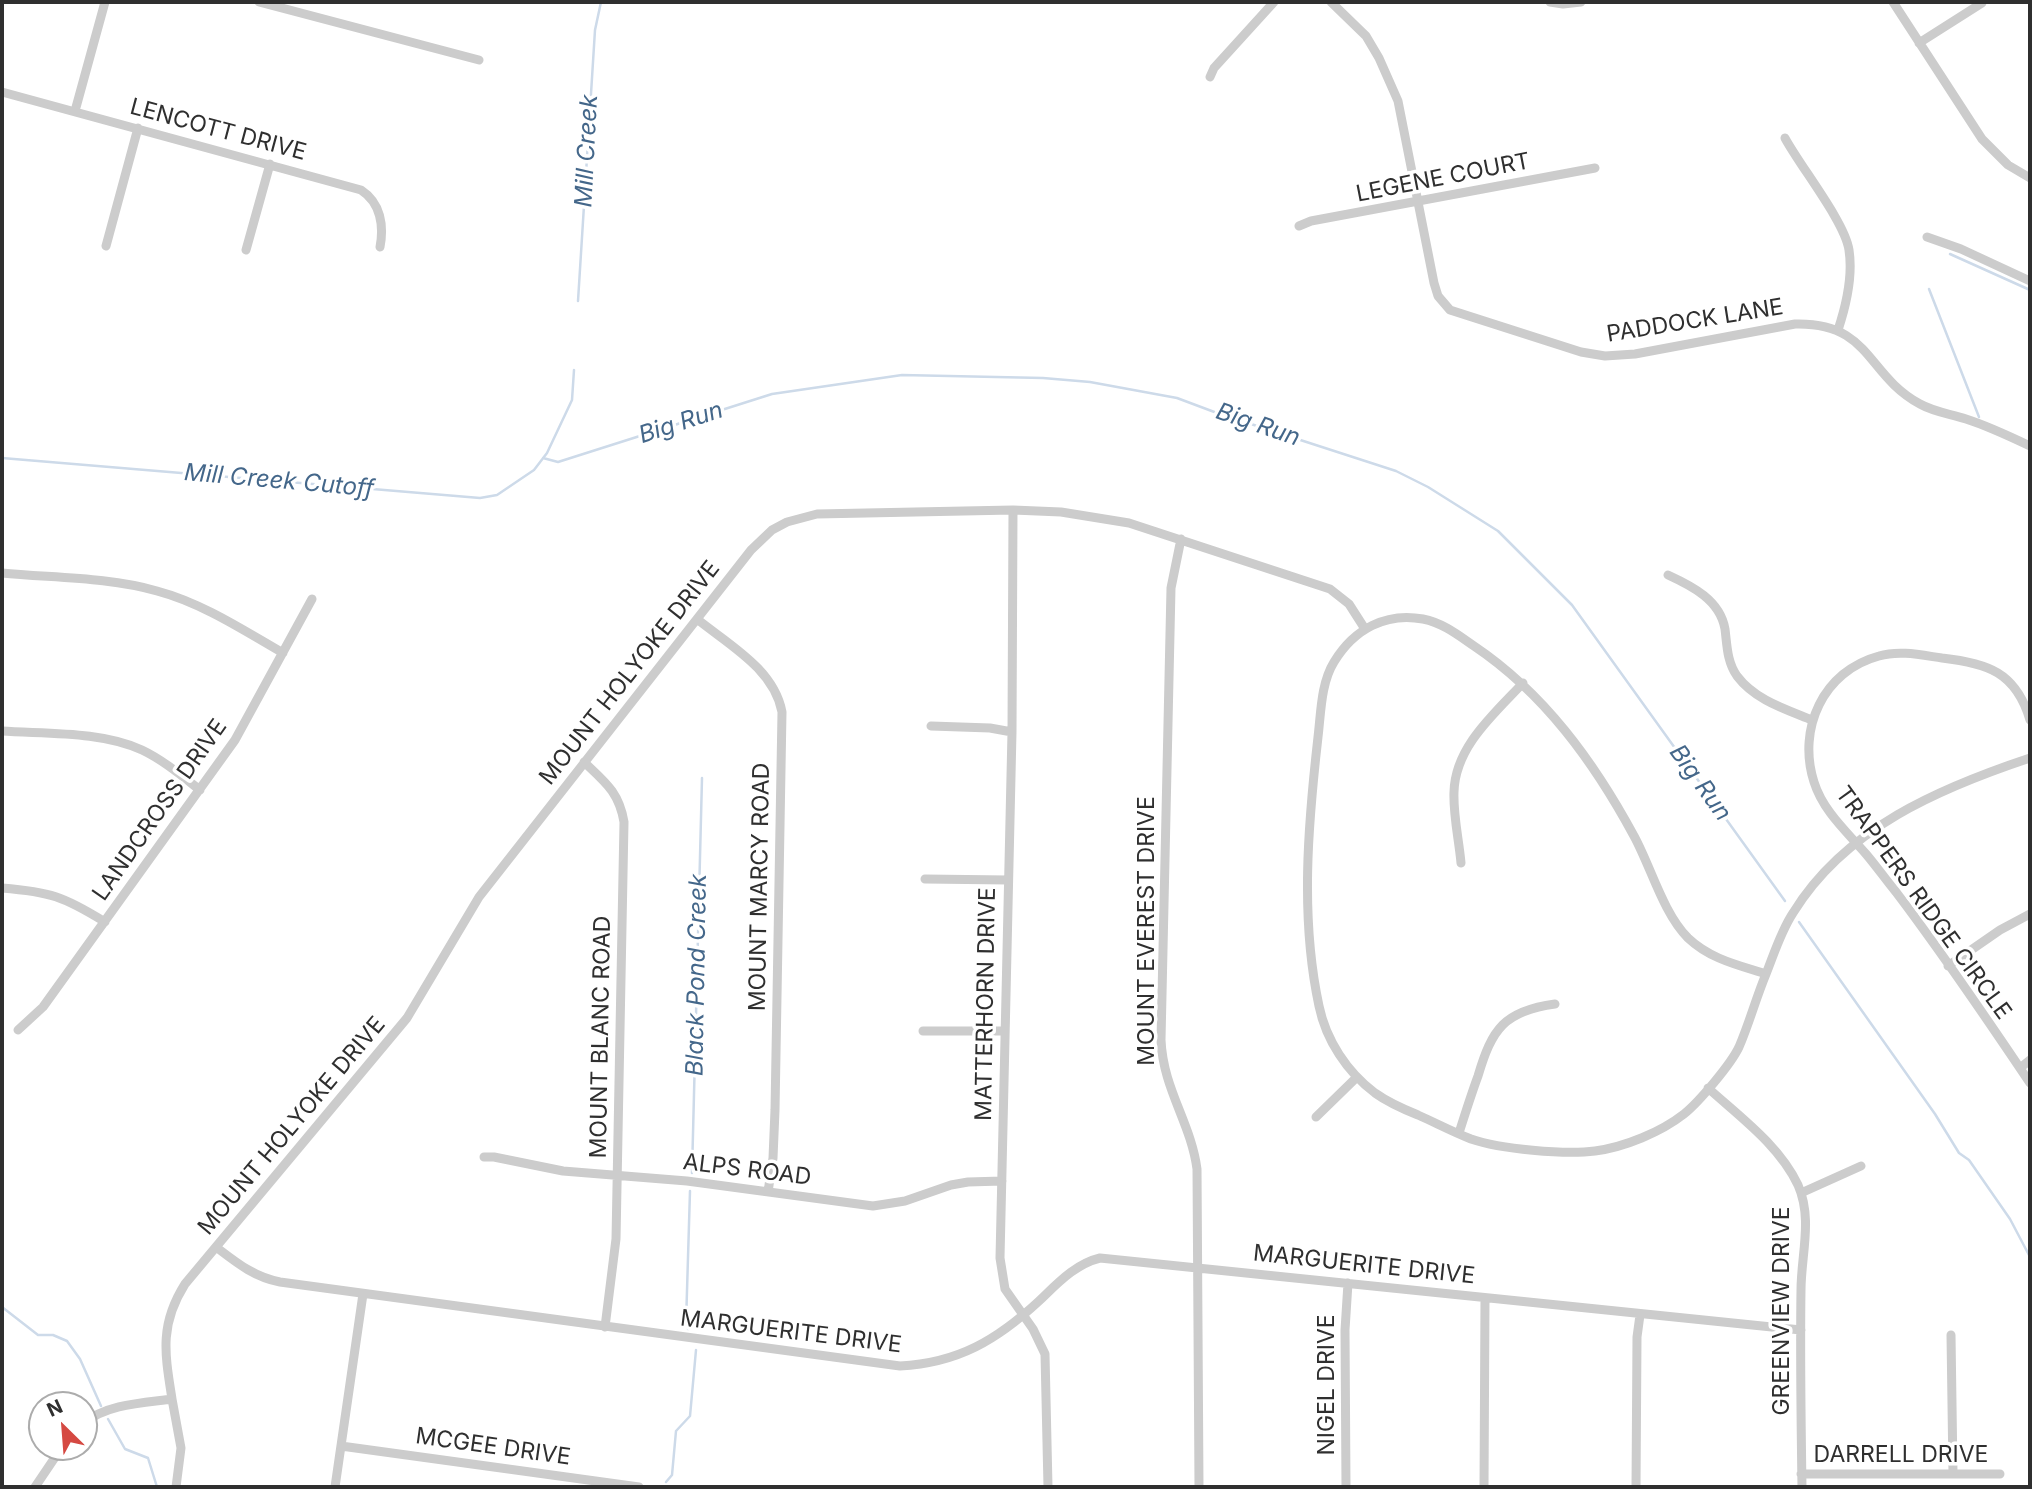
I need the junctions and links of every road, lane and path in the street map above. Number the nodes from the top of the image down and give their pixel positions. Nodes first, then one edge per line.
1 (105, 2) edge
2 (259, 2) edge
3 (1274, 2) edge
4 (1331, 2) edge
5 (1550, 2) edge
6 (1581, 2) edge
7 (1893, 2) edge
8 (1982, 3) edge
9 (1919, 43) junction
10 (479, 60) dead end
11 (1210, 77) dead end
12 (2, 95) edge
13 (75, 111) junction
14 (138, 128) junction
15 (1784, 138) dead end
16 (270, 164) junction
17 (1595, 168) dead end
18 (2030, 178) edge
19 (1419, 202) junction
20 (1299, 226) dead end
21 (1927, 237) dead end
22 (106, 246) dead end
23 (380, 247) dead end
24 (246, 250) dead end
25 (2030, 281) edge
26 (1838, 330) junction
27 (2030, 446) edge
28 (1013, 510) junction
29 (1181, 539) junction
30 (2, 573) edge
31 (1668, 575) dead end
32 (312, 599) dead end
33 (697, 619) junction
34 (1365, 629) junction
35 (283, 653) junction
36 (1522, 683) junction
37 (1812, 720) junction
38 (2030, 720) edge
39 (931, 726) dead end
40 (2, 731) edge
41 (1012, 732) junction
42 (2030, 758) edge
43 (584, 762) junction
44 (200, 790) junction
45 (1856, 842) junction
46 (1461, 863) dead end
47 (925, 879) dead end
48 (1009, 880) junction
49 (2, 888) edge
50 (2030, 914) edge
51 (105, 922) junction
52 (1948, 966) junction
53 (1766, 974) junction
54 (1555, 1004) dead end
55 (18, 1030) dead end
56 (923, 1031) dead end
57 (1005, 1031) junction
58 (2030, 1060) edge
59 (2020, 1068) junction
60 (1357, 1077) junction
61 (2030, 1083) edge
62 (1708, 1088) junction
63 (1316, 1117) dead end
64 (1459, 1133) junction
65 (484, 1157) dead end
66 (1861, 1166) dead end
67 (617, 1175) junction
68 (1002, 1181) junction
69 (768, 1192) junction
70 (1801, 1193) junction
71 (216, 1247) junction
72 (1198, 1266) junction
73 (1348, 1283) junction
74 (362, 1294) junction
75 (1485, 1298) junction
76 (1024, 1315) junction
77 (1640, 1315) junction
78 (605, 1327) junction
79 (1801, 1330) junction
80 (1951, 1335) dead end
81 (172, 1399) junction
82 (98, 1415) edge
83 (341, 1446) junction
84 (53, 1461) edge
85 (1801, 1474) junction
86 (1953, 1474) junction
87 (2000, 1474) dead end
88 (35, 1487) edge
89 (176, 1487) edge
90 (335, 1487) edge
91 (639, 1487) edge
92 (1048, 1487) edge
93 (1199, 1487) edge
94 (1346, 1487) edge
95 (1484, 1487) edge
96 (1636, 1487) edge
97 (1801, 1487) edge

1 - 13 street
2 - 10 street
3 - 11 street
4 - 19 street
5 - 6 street
7 - 9 street
8 - 9 street
9 - 18 street
12 - 13 street, LENCOTT DRIVE
13 - 14 street, LENCOTT DRIVE
14 - 16 street, LENCOTT DRIVE
14 - 22 street
15 - 26 street
16 - 23 street, LENCOTT DRIVE
16 - 24 street
17 - 19 street, LEGENE COURT
19 - 20 street, LEGENE COURT
19 - 26 street, PADDOCK LANE
21 - 25 street
26 - 27 street, PADDOCK LANE
28 - 29 street, MOUNT HOLYOKE DRIVE
28 - 33 street, MOUNT HOLYOKE DRIVE
28 - 41 street, MATTERHORN DRIVE
29 - 34 street, MOUNT HOLYOKE DRIVE
29 - 72 street, MOUNT EVEREST DRIVE
30 - 35 street
31 - 37 street
32 - 35 street, LANDCROSS DRIVE
33 - 43 street, MOUNT HOLYOKE DRIVE
33 - 69 street, MOUNT MARCY ROAD
34 - 36 street
34 - 60 street
35 - 44 street, LANDCROSS DRIVE
36 - 46 street
36 - 53 street
37 - 38 street, TRAPPERS RIDGE CIRCLE
37 - 45 street, TRAPPERS RIDGE CIRCLE
39 - 41 street
40 - 44 street
41 - 48 street, MATTERHORN DRIVE
42 - 45 street
43 - 67 street, MOUNT BLANC ROAD
43 - 71 street, MOUNT HOLYOKE DRIVE
44 - 51 street, LANDCROSS DRIVE
45 - 52 street, TRAPPERS RIDGE CIRCLE
45 - 53 street
47 - 48 street
48 - 57 street, MATTERHORN DRIVE
49 - 51 street
50 - 52 street
51 - 55 street, LANDCROSS DRIVE
52 - 59 street, TRAPPERS RIDGE CIRCLE
53 - 62 street
54 - 64 street
56 - 57 street
57 - 68 street, MATTERHORN DRIVE
58 - 59 street
59 - 61 street, TRAPPERS RIDGE CIRCLE
60 - 63 street
60 - 64 street
62 - 64 street
62 - 70 street, GREENVIEW DRIVE
65 - 67 street, ALPS ROAD
66 - 70 street
67 - 69 street, ALPS ROAD
67 - 78 street, MOUNT BLANC ROAD
68 - 69 street, ALPS ROAD
68 - 76 street, MATTERHORN DRIVE
70 - 79 street, GREENVIEW DRIVE
71 - 74 street, MARGUERITE DRIVE
71 - 81 street, MOUNT HOLYOKE DRIVE
72 - 73 street, MARGUERITE DRIVE
72 - 76 street, MARGUERITE DRIVE
72 - 93 street, MOUNT EVEREST DRIVE
73 - 75 street, MARGUERITE DRIVE
73 - 94 street, NIGEL DRIVE
74 - 78 street, MARGUERITE DRIVE
74 - 83 street
75 - 77 street, MARGUERITE DRIVE
75 - 95 street
76 - 78 street, MARGUERITE DRIVE
76 - 92 street, MATTERHORN DRIVE
77 - 79 street, MARGUERITE DRIVE
77 - 96 street
79 - 85 street, GREENVIEW DRIVE
80 - 86 street
81 - 82 street
81 - 89 street, MOUNT HOLYOKE DRIVE
83 - 90 street
83 - 91 street, MCGEE DRIVE
84 - 88 street
85 - 86 street, DARRELL DRIVE
85 - 97 street, GREENVIEW DRIVE
86 - 87 street, DARRELL DRIVE

